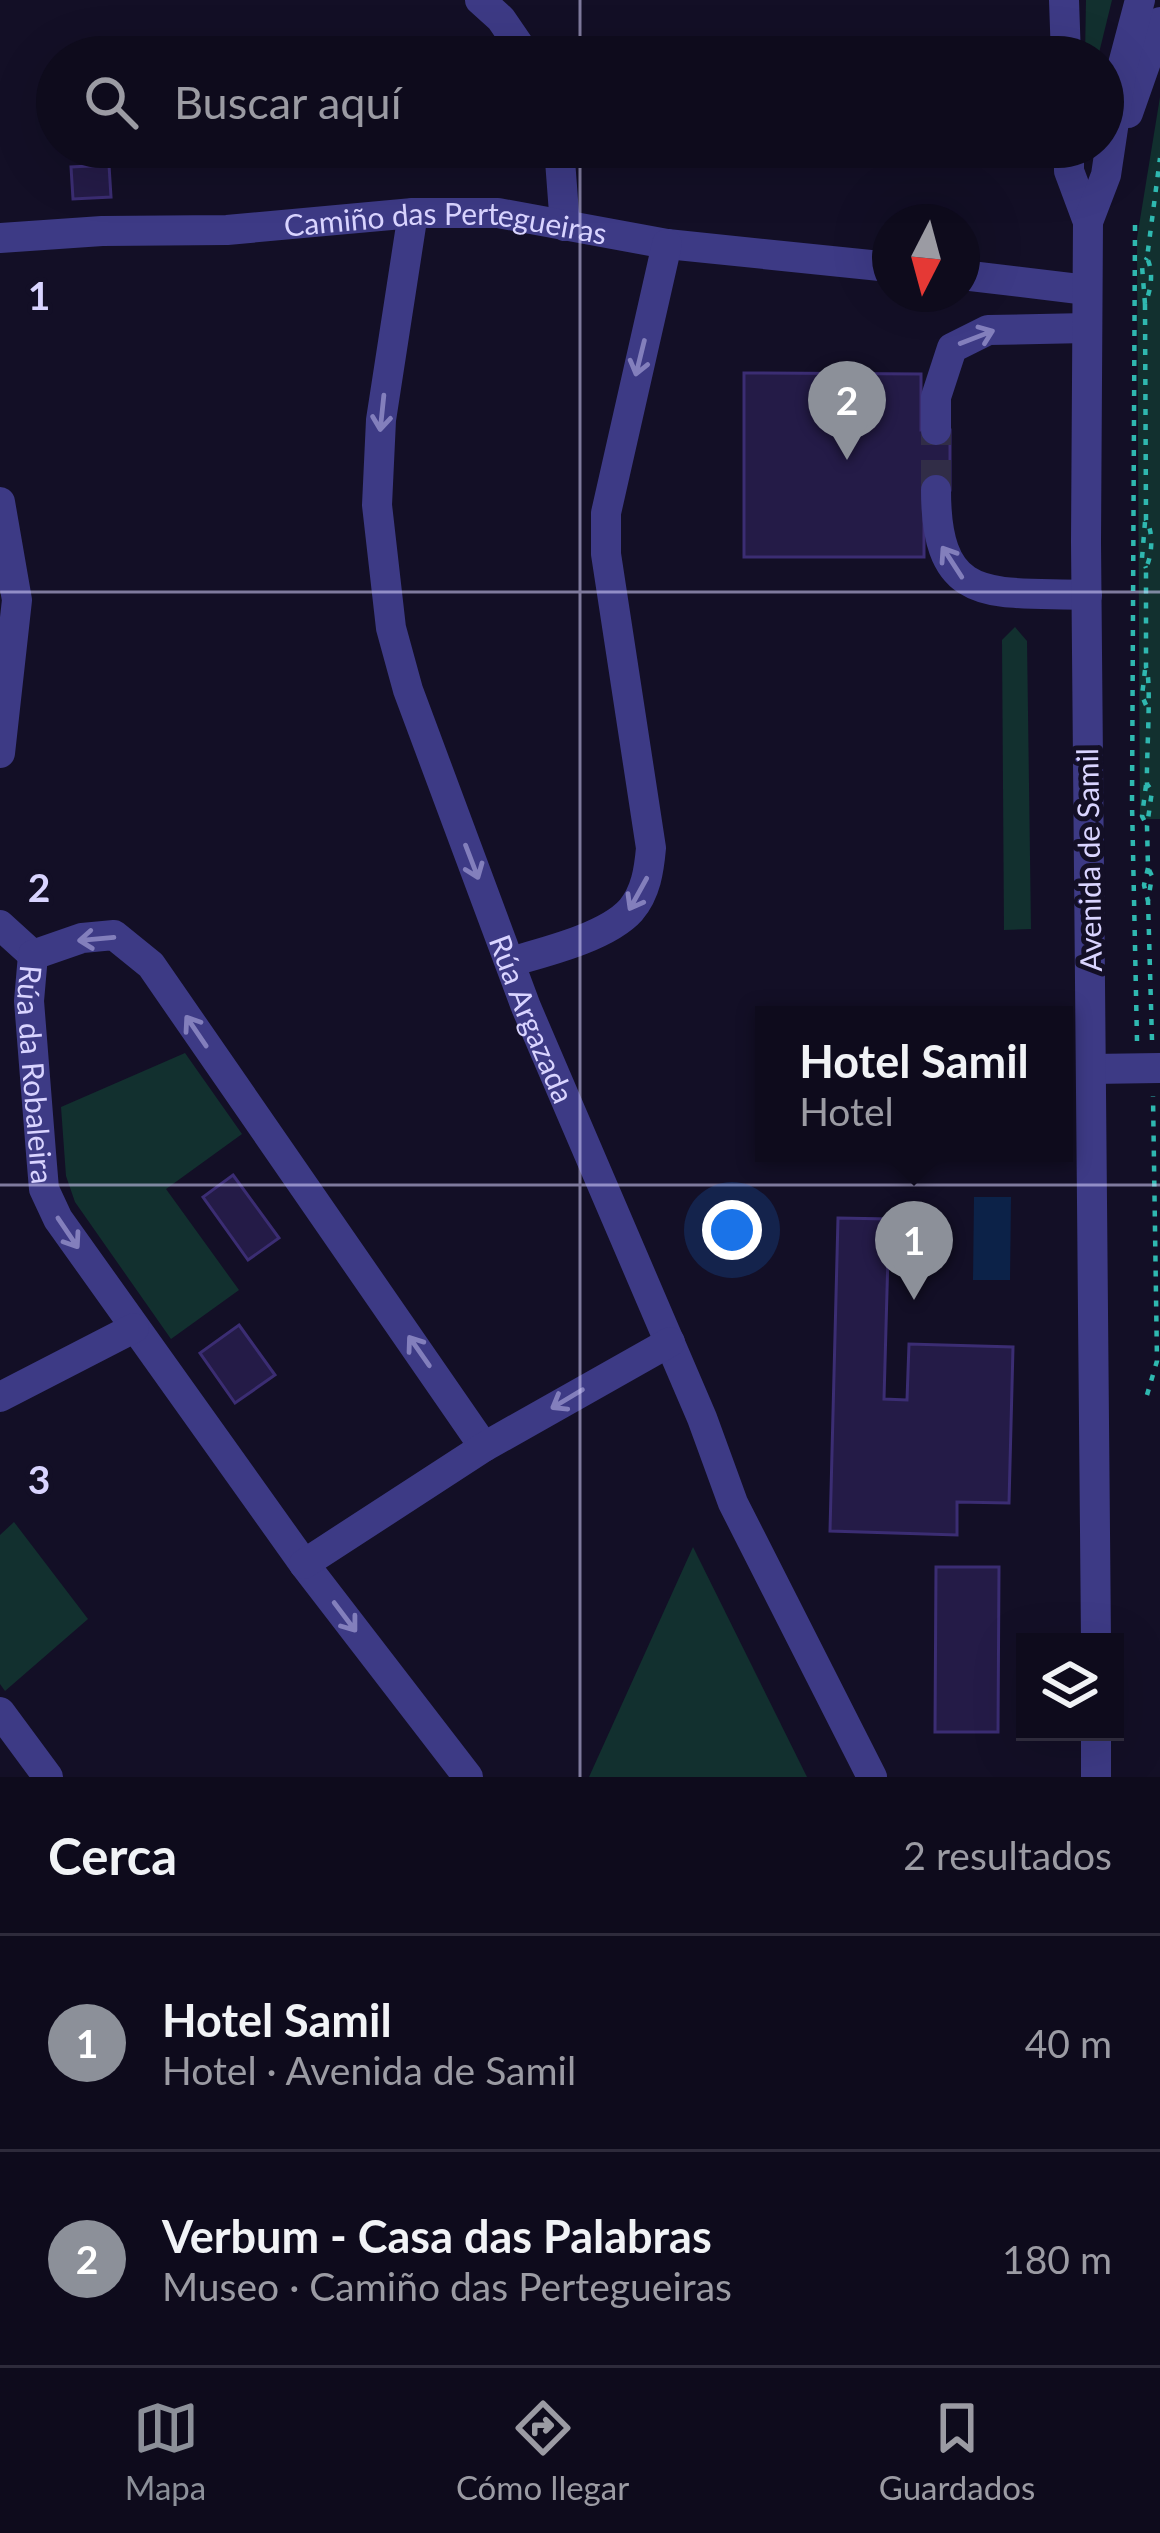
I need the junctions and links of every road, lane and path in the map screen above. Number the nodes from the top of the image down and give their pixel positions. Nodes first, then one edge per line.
1 (480, 0) edge
2 (1064, 0) edge
3 (1140, 0) edge
4 (1160, 22) edge
5 (512, 36) edge
6 (1065, 36) edge
7 (1124, 60) edge
8 (1124, 125) edge
9 (1160, 158) edge
10 (561, 168) edge
11 (1070, 168) edge
12 (1107, 168) edge
13 (1109, 168) edge
14 (1106, 176) junction
15 (413, 213) junction
16 (1088, 222) junction
17 (1135, 225) dead end
18 (565, 226) junction
19 (0, 238) edge
20 (667, 244) junction
21 (1147, 258) junction
22 (872, 265) edge
23 (980, 277) edge
24 (1138, 279) junction
25 (1087, 290) junction
26 (1145, 304) junction
27 (1087, 328) junction
28 (936, 430) tunnel mouth
29 (936, 490) tunnel mouth
30 (0, 502) edge
31 (1087, 595) junction
32 (1146, 667) junction
33 (1133, 687) junction
34 (1143, 687) junction
35 (1146, 705) junction
36 (0, 753) edge
37 (1148, 868) junction
38 (1134, 885) junction
39 (1144, 885) junction
40 (1148, 901) junction
41 (0, 925) edge
42 (33, 955) junction
43 (510, 962) junction
44 (1148, 1064) edge
45 (1091, 1069) junction
46 (134, 1328) junction
47 (670, 1342) junction
48 (1147, 1395) dead end
49 (0, 1397) edge
50 (484, 1448) junction
51 (304, 1564) junction
52 (1096, 1633) edge
53 (0, 1712) edge
54 (1096, 1741) edge
55 (48, 1777) edge
56 (467, 1777) edge
57 (872, 1777) edge
58 (1096, 1777) edge

1 - 5 street
2 - 6 street
3 - 7 street, Avenida de Samil
4 - 8 street
9 - 21 path
10 - 18 street
11 - 16 street, Avenida de Samil
12 - 14 street, Avenida de Samil
13 - 14 street
14 - 16 street, Avenida de Samil
15 - 18 street, Camiño das Pertegueiras
15 - 19 street, Camiño das Pertegueiras
15 -> 43 street, Rúa Argazada
16 - 25 street, Avenida de Samil
17 - 24 path
18 - 20 street, Camiño das Pertegueiras
20 - 22 street, Camiño das Pertegueiras
20 -> 43 street
21 - 24 path
21 - 26 path
23 - 25 street
24 - 26 path
24 - 33 path
25 - 27 street, Avenida de Samil
26 - 32 path
28 -> 27 street
27 - 31 street, Avenida de Samil
31 -> 29 street
30 - 36 street
31 - 45 street, Avenida de Samil
32 - 34 path
32 - 35 path
33 - 34 path
33 - 38 path
34 - 35 path
35 - 37 path
37 - 39 path
37 - 40 path
38 - 39 path
38 - 44 path
39 - 40 path
40 - 44 path
41 - 42 street
42 -> 46 street, Rúa da Robaleira
50 -> 42 street, Rúa da Robaleira
43 - 47 street, Rúa Argazada
44 - 45 street
44 - 48 path
45 - 52 street, Avenida de Samil
46 - 49 street
46 - 51 street, Rúa da Robaleira
47 -> 50 street
47 - 57 street, Rúa Argazada
50 - 51 street
51 -> 56 street, Rúa da Robaleira
53 - 55 street
54 - 58 street

